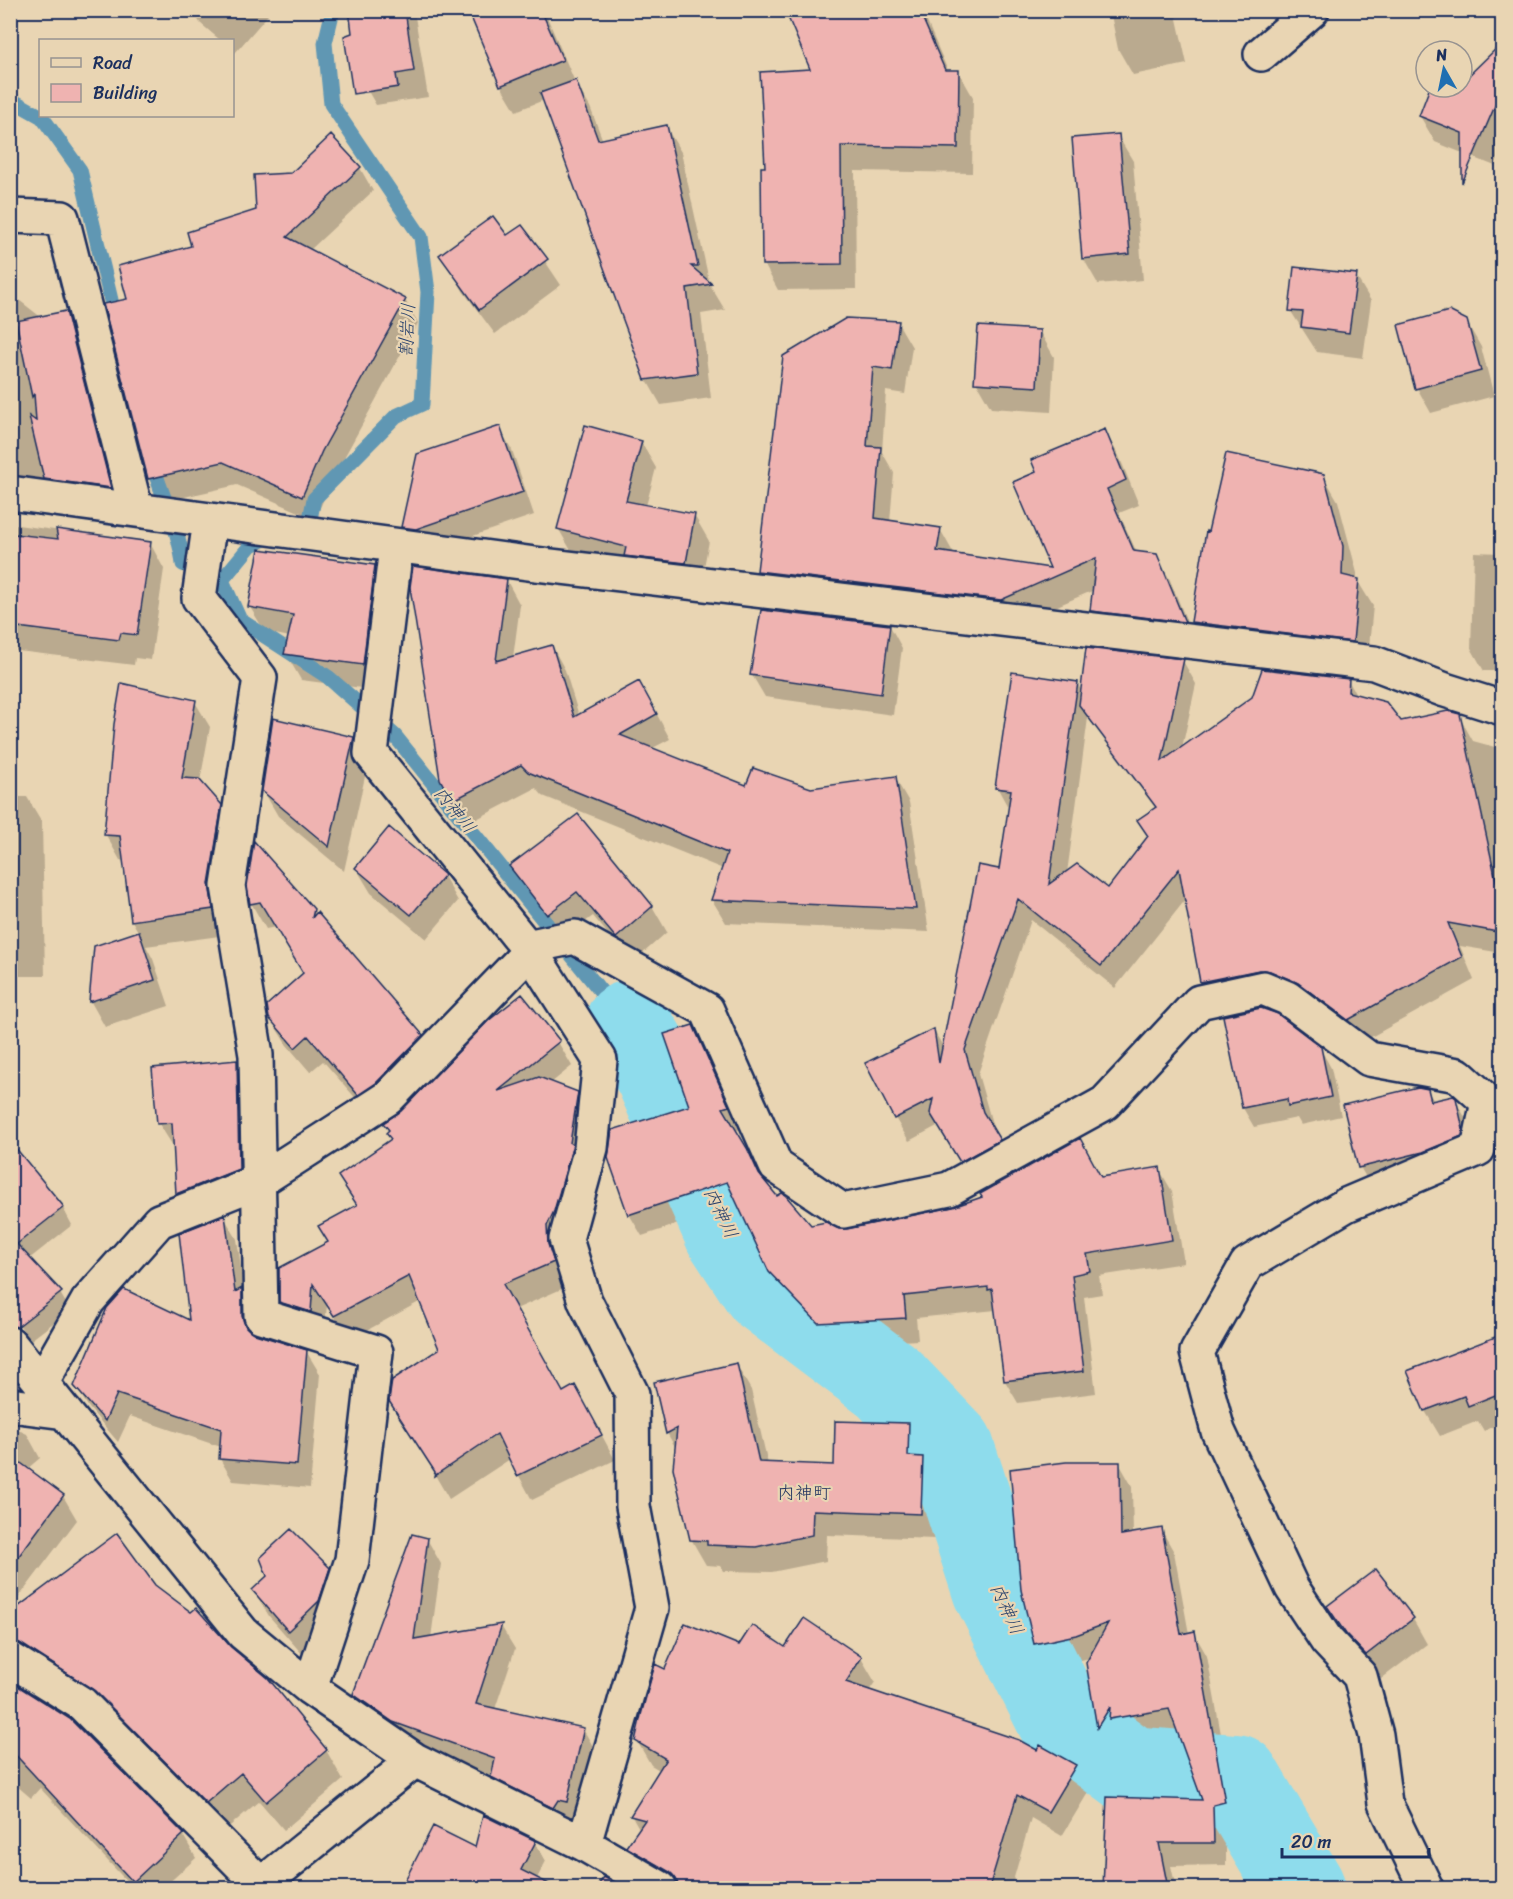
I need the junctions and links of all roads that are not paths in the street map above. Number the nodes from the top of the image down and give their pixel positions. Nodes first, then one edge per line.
1 (1312, 10) edge
2 (1261, 54) dead end
3 (10, 216) edge
4 (10, 493) edge
5 (145, 512) junction
6 (201, 526) junction
7 (396, 547) junction
8 (1503, 708) edge
9 (533, 948) junction
10 (259, 1181) junction
11 (10, 1344) edge
12 (42, 1382) junction
13 (10, 1406) edge
14 (65, 1412) junction
15 (10, 1659) edge
16 (310, 1688) junction
17 (415, 1760) junction
18 (584, 1844) junction
19 (259, 1887) edge
20 (660, 1888) edge
21 (1426, 1888) edge

1 - 2 street
3 - 5 street
4 - 5 street
5 - 6 street
6 - 7 street
6 - 10 street
7 - 8 street
7 - 9 street
9 - 10 street
9 - 18 street
9 - 21 street
10 - 12 street
10 - 16 street
11 - 12 street
12 - 14 street
13 - 14 street
14 - 16 street
15 - 19 street
16 - 17 street
17 - 18 street
17 - 19 street
18 - 20 street

